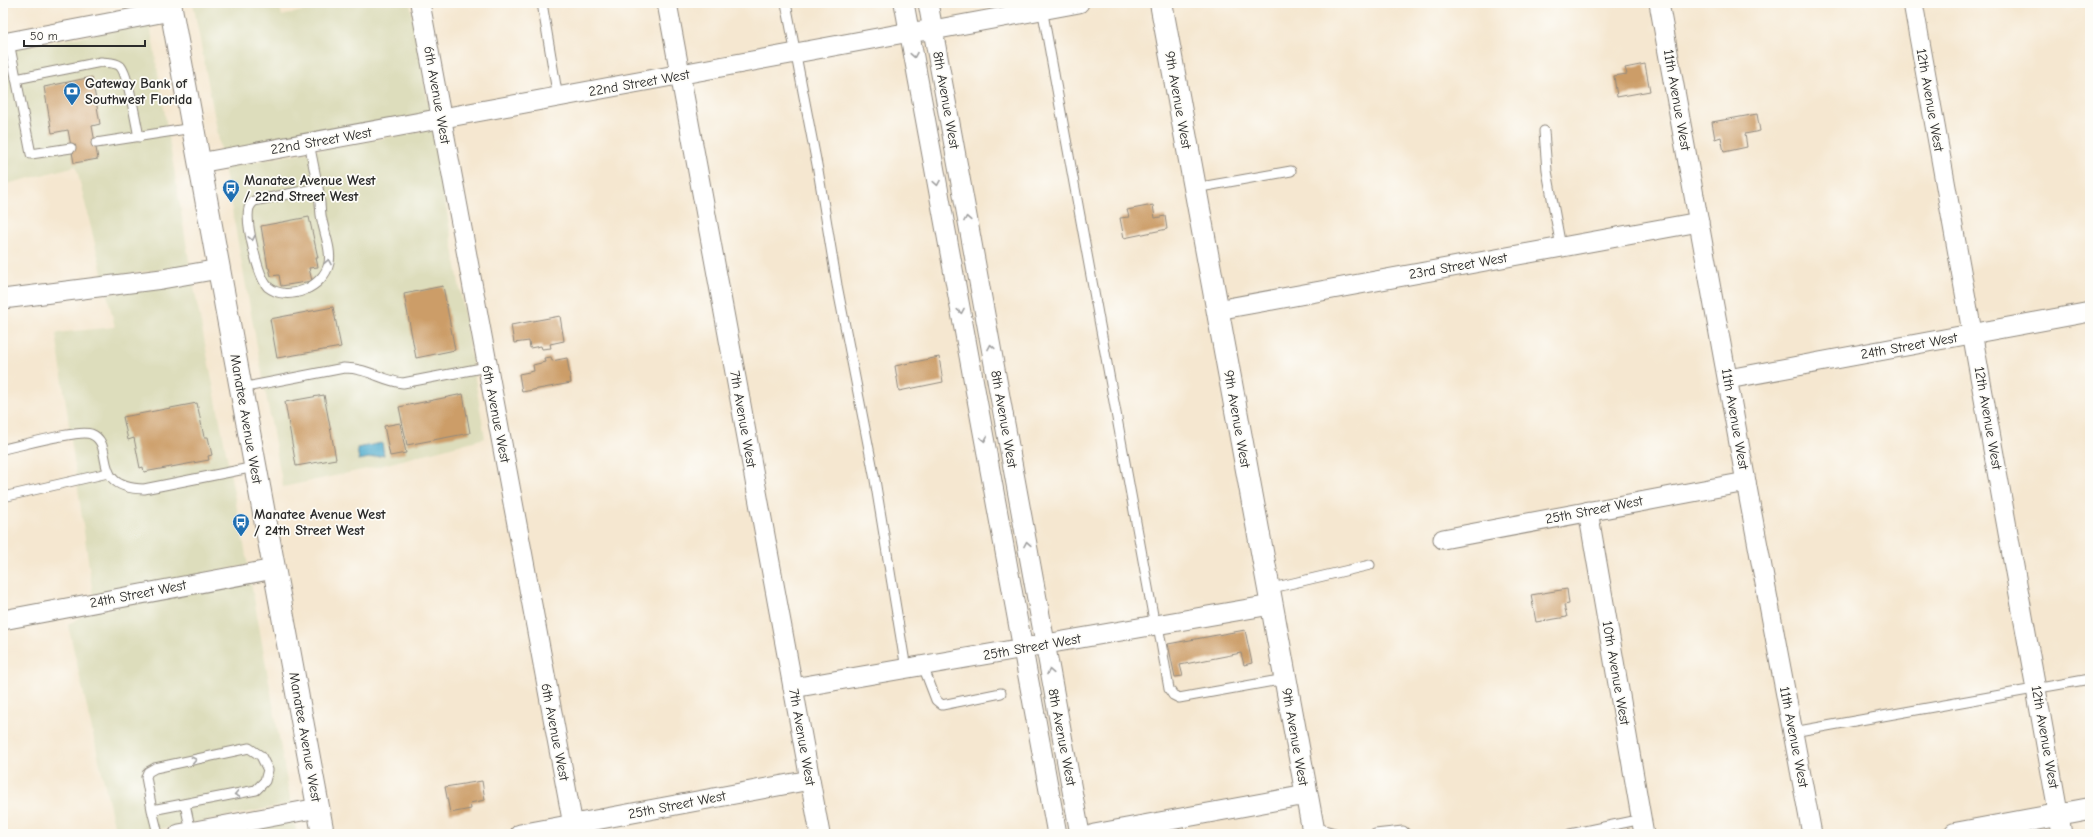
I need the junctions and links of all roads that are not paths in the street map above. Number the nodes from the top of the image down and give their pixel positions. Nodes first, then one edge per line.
1 (420, 3) edge
2 (542, 3) edge
3 (667, 3) edge
4 (786, 3) edge
5 (904, 3) edge
6 (928, 3) edge
7 (1079, 3) edge
8 (1160, 3) edge
9 (1660, 3) edge
10 (1913, 3) edge
11 (1042, 6) edge
12 (171, 7) edge
13 (933, 30) junction
14 (910, 32) junction
15 (6, 42) edge
16 (796, 54) junction
17 (681, 75) junction
18 (16, 79) junction
19 (558, 98) junction
20 (441, 119) junction
21 (193, 128) junction
22 (1544, 131) dead end
23 (139, 137) junction
24 (96, 143) dead end
25 (310, 143) junction
26 (70, 148) dead end
27 (199, 164) junction
28 (1291, 171) dead end
29 (318, 188) junction
30 (1195, 188) junction
31 (1699, 222) junction
32 (1561, 247) junction
33 (219, 269) junction
34 (3, 299) edge
35 (1217, 310) junction
36 (2090, 312) edge
37 (1972, 334) junction
38 (487, 367) junction
39 (1728, 379) junction
40 (241, 388) junction
41 (3, 449) edge
42 (255, 467) junction
43 (108, 473) junction
44 (1746, 482) junction
45 (3, 497) edge
46 (1588, 511) junction
47 (1443, 538) dead end
48 (1370, 565) dead end
49 (274, 569) junction
50 (1270, 597) junction
51 (3, 620) edge
52 (1157, 625) junction
53 (1045, 645) junction
54 (1022, 649) junction
55 (914, 667) junction
56 (1285, 679) junction
57 (2090, 679) edge
58 (793, 688) junction
59 (2036, 688) junction
60 (1001, 692) dead end
61 (1793, 732) junction
62 (810, 780) junction
63 (1306, 795) junction
64 (185, 804) junction
65 (318, 808) junction
66 (2090, 809) edge
67 (152, 810) junction
68 (2060, 824) edge
69 (573, 825) junction
70 (1643, 827) edge
71 (1313, 830) edge
72 (194, 832) edge
73 (158, 834) edge
74 (323, 834) edge
75 (520, 834) edge
76 (820, 834) edge
77 (1057, 834) edge
78 (1080, 834) edge
79 (1094, 834) edge
80 (1338, 834) edge
81 (1375, 834) edge
82 (1406, 834) edge
83 (1570, 834) edge
84 (1812, 834) edge
85 (1955, 834) edge

1 - 20 street, 6th Avenue West
2 - 19 lane
3 - 17 street, 7th Avenue West
4 - 16 lane
5 - 14 street, 8th Avenue West
6 - 13 street, 8th Avenue West
7 - 11 street, 22nd Street West
8 - 30 street, 9th Avenue West
9 - 31 street, 11th Avenue West
10 - 37 street, 12th Avenue West
11 - 13 street, 22nd Street West
11 - 52 lane
12 - 15 street
12 - 21 street, Manatee Avenue West
13 - 14 street, 22nd Street West
53 -> 13 street, 8th Avenue West
14 - 16 street, 22nd Street West
14 -> 54 street, 8th Avenue West
15 - 18 lane
16 - 17 street, 22nd Street West
16 - 55 lane
17 - 19 street, 22nd Street West
17 - 58 street, 7th Avenue West
18 - 23 lane
18 - 26 lane
19 - 20 street, 22nd Street West
20 - 25 street, 22nd Street West
20 - 38 street, 6th Avenue West
21 - 23 lane
21 - 27 street, Manatee Avenue West
22 - 32 lane
23 - 24 lane
25 - 27 street, 22nd Street West
25 - 29 lane
27 - 33 street, Manatee Avenue West
28 - 30 lane
29 -> 29 lane
30 - 35 street, 9th Avenue West
31 - 32 street, 23rd Street West
31 - 39 street, 11th Avenue West
32 - 35 street, 23rd Street West
33 - 34 street
33 - 40 street, Manatee Avenue West
35 - 50 street, 9th Avenue West
36 - 37 street, 24th Street West
37 - 39 street, 24th Street West
37 - 59 street, 12th Avenue West
38 - 40 lane
38 - 69 street, 6th Avenue West
39 - 44 street, 11th Avenue West
40 - 42 street, Manatee Avenue West
41 - 43 lane
42 - 43 lane
42 - 49 street, Manatee Avenue West
43 - 45 lane
44 - 46 street, 25th Street West
44 - 61 street, 11th Avenue West
46 - 47 street, 25th Street West
46 - 70 street, 10th Avenue West
48 - 50 lane
49 - 51 street, 24th Street West
49 - 65 street, Manatee Avenue West
50 - 52 street, 25th Street West
50 - 56 street, 9th Avenue West
52 - 53 street, 25th Street West
52 - 56 lane
53 - 54 street, 25th Street West
78 -> 53 street, 8th Avenue West
54 - 55 street, 25th Street West
54 - 77 street, 8th Avenue West
55 - 58 street, 25th Street West
55 - 60 lane
56 - 63 street, 9th Avenue West
57 - 59 lane
58 - 62 street, 7th Avenue West
59 - 61 lane
59 - 68 street, 12th Avenue West
61 - 84 street, 11th Avenue West
62 - 69 street, 25th Street West
62 - 76 street, 7th Avenue West
63 - 71 street, 9th Avenue West
63 - 79 street
64 - 67 lane
67 -> 64 lane
64 - 72 lane
65 - 72 street
65 - 74 street, Manatee Avenue West
66 - 68 street
67 - 73 lane
68 - 85 street
69 - 75 street, 25th Street West
70 - 83 lane
71 - 80 lane
81 - 82 lane

